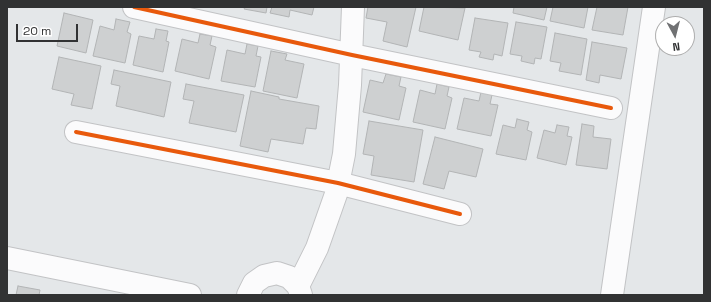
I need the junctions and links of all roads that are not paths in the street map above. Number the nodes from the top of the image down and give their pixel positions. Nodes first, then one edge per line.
1 (134, 7) edge
2 (353, 7) edge
3 (654, 7) edge
4 (352, 55) junction
5 (611, 108) dead end
6 (76, 132) dead end
7 (338, 183) junction
8 (460, 214) dead end
9 (7, 258) edge
10 (300, 290) edge
11 (190, 295) edge
12 (248, 295) edge
13 (612, 295) edge

1 - 4 street
2 - 4 street
3 - 13 street
4 - 5 street
4 - 7 street
6 - 7 street
7 - 8 street
7 - 10 street
9 - 11 street
10 - 12 street

